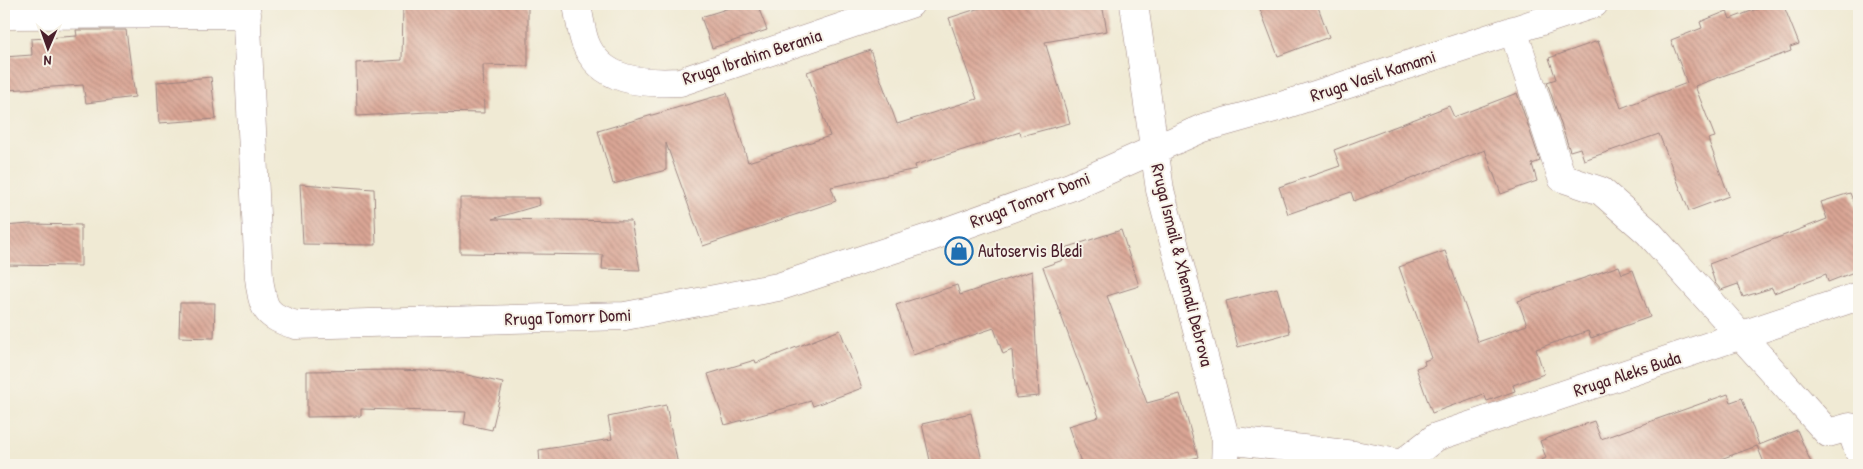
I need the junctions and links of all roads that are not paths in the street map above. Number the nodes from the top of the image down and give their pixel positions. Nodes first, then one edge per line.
1 (577, 4) edge
2 (910, 4) edge
3 (1134, 4) edge
4 (1594, 4) edge
5 (246, 9) edge
6 (4, 15) edge
7 (1513, 30) junction
8 (1155, 151) junction
9 (1859, 296) edge
10 (1741, 337) junction
11 (1859, 452) edge
12 (1226, 453) edge
13 (1403, 464) edge

1 - 2 street, Rruga Ibrahim Berania
3 - 8 street, Rruga Ismail & Xhemali Debrova
4 - 7 street, Rruga Vasil Kamami
5 - 6 street
5 - 8 street, Rruga Tomorr Domi
7 - 8 street, Rruga Vasil Kamami
7 - 10 street
8 - 12 street, Rruga Ismail & Xhemali Debrova
9 - 10 street, Rruga Aleks Buda
10 - 11 street
10 - 13 street, Rruga Aleks Buda
12 - 13 street

